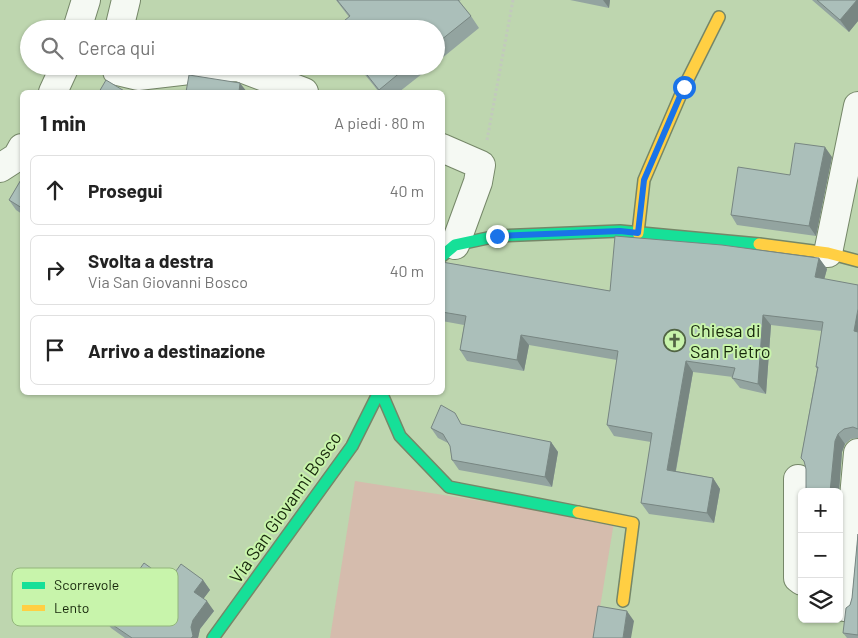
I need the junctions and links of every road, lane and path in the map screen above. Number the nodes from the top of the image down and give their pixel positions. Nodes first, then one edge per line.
1 (86, 0) edge
2 (126, 0) edge
3 (513, 0) edge
4 (719, 17) dead end
5 (80, 20) edge
6 (121, 20) edge
7 (61, 75) edge
8 (134, 75) edge
9 (147, 75) edge
10 (257, 75) edge
11 (55, 90) edge
12 (298, 90) edge
13 (858, 106) edge
14 (445, 149) edge
15 (20, 151) edge
16 (482, 165) junction
17 (0, 168) edge
18 (638, 233) junction
19 (449, 250) edge
20 (828, 253) junction
21 (858, 261) edge
22 (378, 395) edge
23 (381, 395) edge
24 (858, 453) edge
25 (798, 479) dead end
26 (798, 578) edge
27 (623, 600) dead end
28 (843, 606) edge
29 (214, 638) edge

1 - 5 street
2 - 6 street
3 - 16 path
4 - 18 street
7 - 11 street
8 - 9 street
10 - 12 street
13 - 20 street
14 - 16 street
15 - 17 street
16 - 19 street
18 - 19 street
18 - 20 street
20 - 21 street
22 - 29 street, Via San Giovanni Bosco
23 - 27 street
24 - 28 street
25 - 26 street

